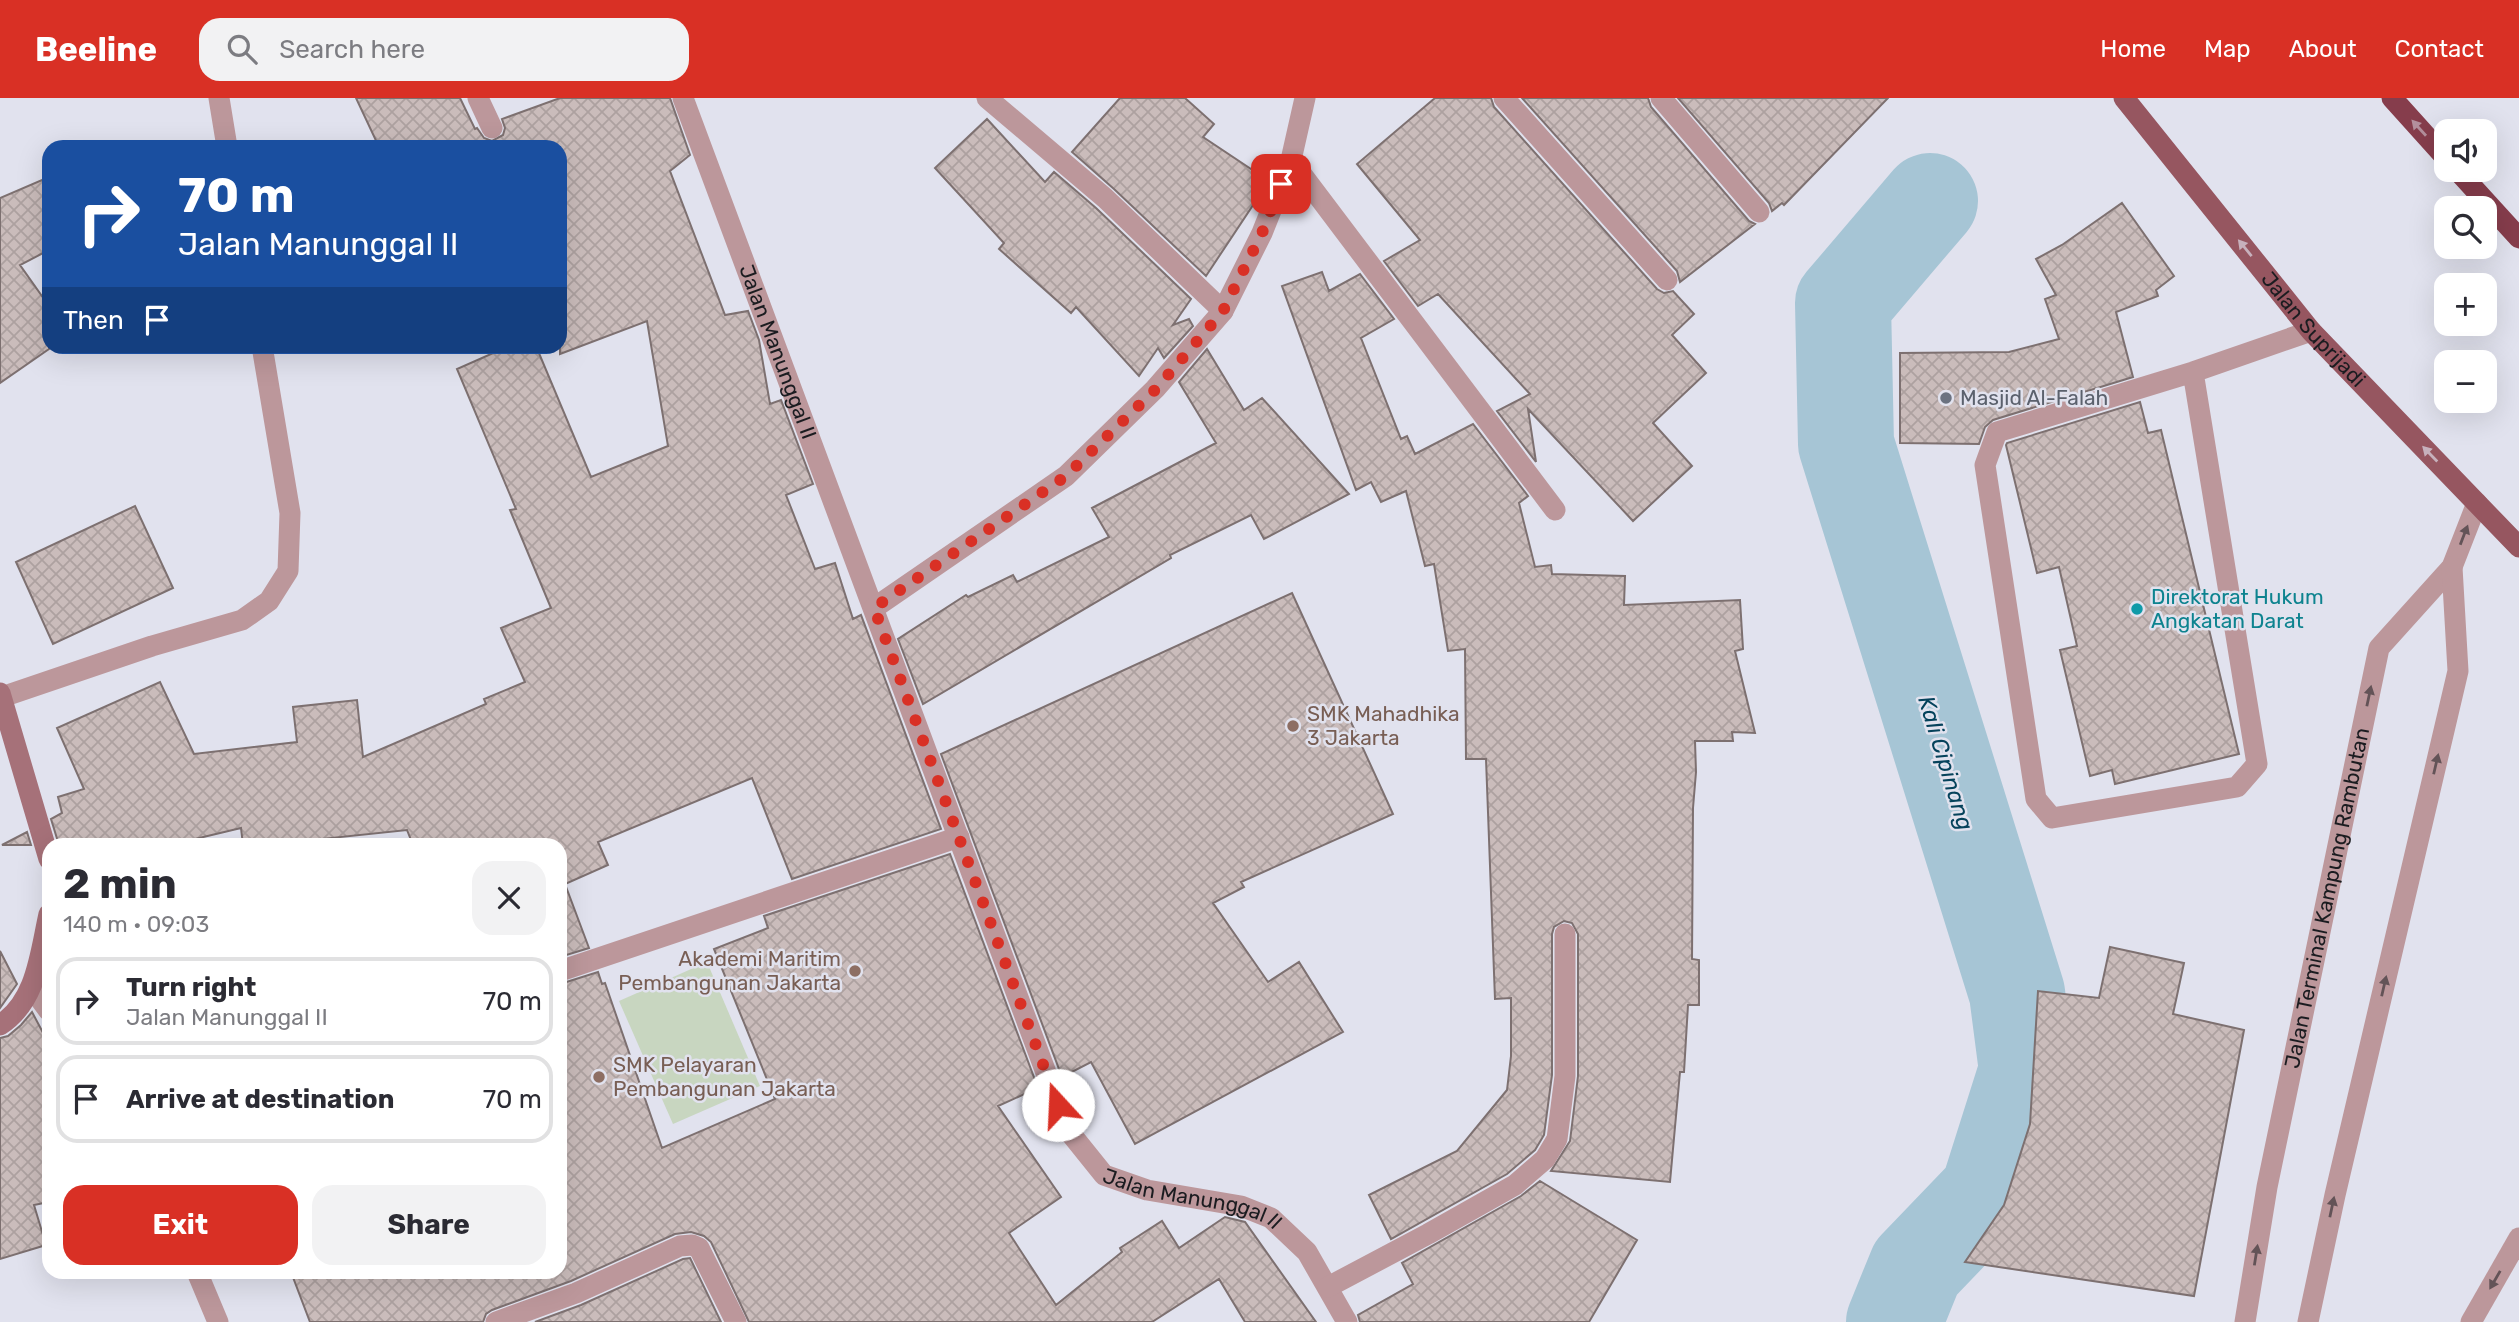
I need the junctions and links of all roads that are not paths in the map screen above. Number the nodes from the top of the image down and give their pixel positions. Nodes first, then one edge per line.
1 (219, 98) edge
2 (478, 98) edge
3 (683, 98) edge
4 (987, 98) edge
5 (1305, 98) edge
6 (1504, 98) edge
7 (1661, 98) edge
8 (2124, 98) edge
9 (2392, 98) edge
10 (492, 128) dead end
11 (226, 140) edge
12 (2434, 145) edge
13 (1291, 160) junction
14 (2468, 182) edge
15 (1759, 212) dead end
16 (2519, 238) edge
17 (1667, 280) dead end
18 (1223, 311) junction
19 (2311, 331) junction
20 (263, 354) edge
21 (2193, 372) junction
22 (2477, 503) junction
23 (1555, 510) dead end
24 (2519, 547) edge
25 (2452, 567) junction
26 (874, 608) junction
27 (1, 695) edge
28 (959, 837) junction
29 (43, 838) edge
30 (1565, 934) dead end
31 (42, 944) edge
32 (567, 969) edge
33 (32, 988) junction
34 (42, 1001) edge
35 (0, 1025) edge
36 (2519, 1238) edge
37 (200, 1279) edge
38 (1328, 1287) junction
39 (218, 1322) edge
40 (496, 1322) edge
41 (736, 1322) edge
42 (1347, 1322) edge
43 (2245, 1322) edge
44 (2308, 1322) edge
45 (2471, 1322) edge

1 - 11 street
2 - 10 street
3 - 26 street, Jalan Manunggal II
4 - 18 street
5 - 13 street
6 - 17 street
7 - 15 street
19 -> 8 main road, Jalan Suprijadi
12 -> 9 highway
13 - 18 street
13 - 23 street
14 - 16 highway
18 - 26 street
19 - 21 street
22 -> 19 main road, Jalan Suprijadi
20 - 27 street
21 - 21 street
22 - 24 main road, Jalan Suprijadi
25 -> 22 street, Jalan Terminal Kampung Rambutan
43 -> 25 street, Jalan Terminal Kampung Rambutan
44 -> 25 street
26 - 28 street, Jalan Manunggal II
27 - 29 street
28 - 32 street
28 - 38 street, Jalan Manunggal II
30 - 38 street
31 - 33 street
33 - 34 street
33 - 35 street
36 -> 45 street
37 - 39 street
38 - 42 street, Jalan Manunggal II
40 - 41 street

